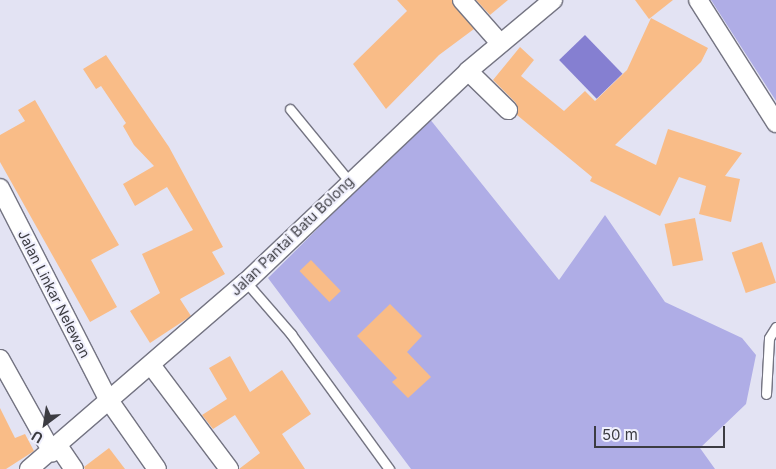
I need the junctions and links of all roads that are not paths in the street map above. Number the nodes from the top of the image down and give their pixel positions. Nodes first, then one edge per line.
1 (462, 0) edge
2 (553, 0) edge
3 (698, 0) edge
4 (500, 43) junction
5 (468, 71) junction
6 (290, 109) dead end
7 (508, 110) dead end
8 (776, 123) edge
9 (349, 181) junction
10 (0, 188) edge
11 (246, 282) junction
12 (776, 327) edge
13 (0, 359) edge
14 (151, 365) junction
15 (766, 394) dead end
16 (108, 399) junction
17 (55, 450) junction
18 (29, 469) edge
19 (74, 469) edge
20 (157, 469) edge
21 (229, 469) edge
22 (390, 469) edge

1 - 4 street
2 - 4 street, Jalan Pantai Batu Bolong
3 - 8 street
4 - 5 street, Jalan Pantai Batu Bolong
5 - 7 street
5 - 9 street, Jalan Pantai Batu Bolong
6 - 9 lane
9 - 11 street, Jalan Pantai Batu Bolong
10 - 16 street, Jalan Linkar Nelewan
11 - 14 street, Jalan Pantai Batu Bolong
11 - 22 lane
12 - 15 lane
13 - 17 street
14 - 16 street, Jalan Pantai Batu Bolong
14 - 21 street
16 - 17 street, Jalan Pantai Batu Bolong
16 - 20 street, Jalan Linkar Nelewan
17 - 18 street, Jalan Pantai Batu Bolong
17 - 19 street

